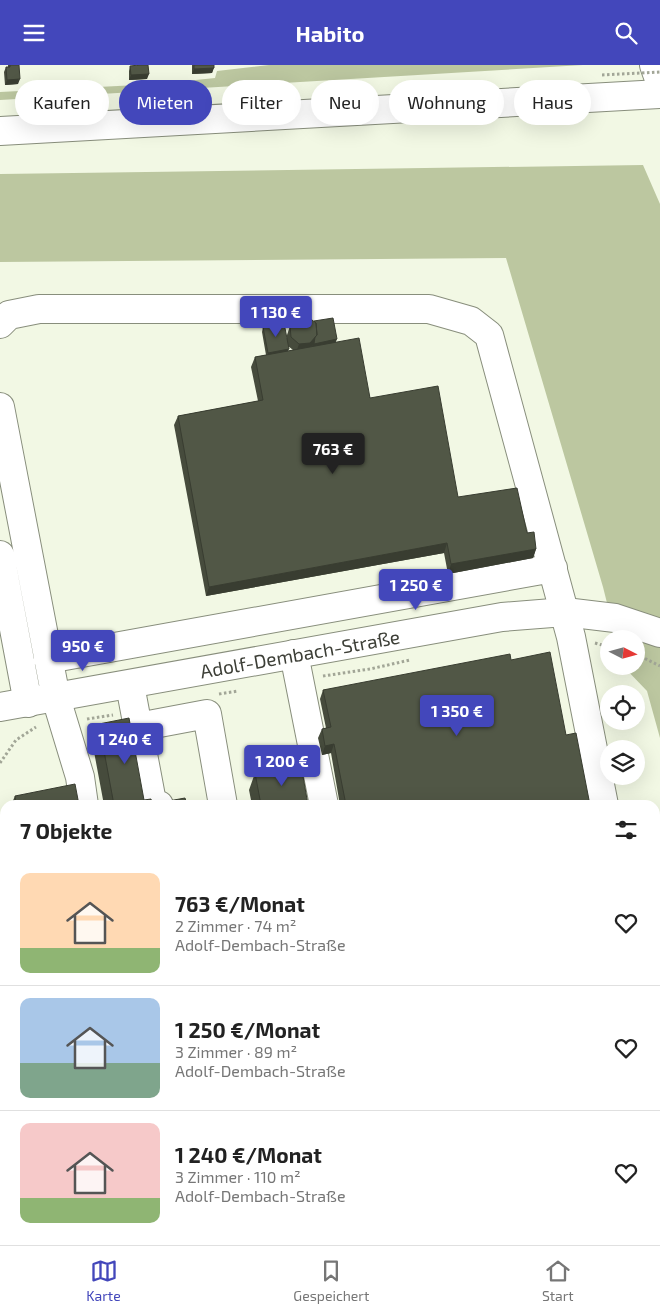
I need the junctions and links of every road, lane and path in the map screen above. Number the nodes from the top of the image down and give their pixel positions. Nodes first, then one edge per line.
1 (654, 65) edge
2 (660, 72) edge
3 (660, 82) edge
4 (603, 86) junction
5 (660, 94) edge
6 (0, 131) edge
7 (0, 324) edge
8 (0, 407) edge
9 (0, 555) edge
10 (553, 568) junction
11 (565, 612) junction
12 (660, 633) edge
13 (294, 654) junction
14 (645, 658) edge
15 (48, 659) junction
16 (660, 666) edge
17 (130, 685) junction
18 (56, 698) junction
19 (9, 707) edge
20 (138, 727) junction
21 (83, 800) edge
22 (152, 800) edge
23 (222, 800) edge
24 (323, 800) edge
25 (603, 800) edge

1 - 3 main road
2 - 4 path, bridge
4 - 5 main road
4 - 6 main road
7 - 10 main road
8 - 15 main road
9 - 19 main road, Adolf-Dembach-Straße
10 - 11 main road
10 - 15 main road
11 - 12 main road, Adolf-Dembach-Straße
11 - 13 main road, Adolf-Dembach-Straße
11 - 25 main road
13 - 17 main road, Adolf-Dembach-Straße
13 - 24 main road
14 - 16 path
15 - 18 main road
17 - 18 main road, Adolf-Dembach-Straße
17 - 20 main road
18 - 19 main road, Adolf-Dembach-Straße
18 - 21 main road
20 - 22 main road
20 - 23 main road

